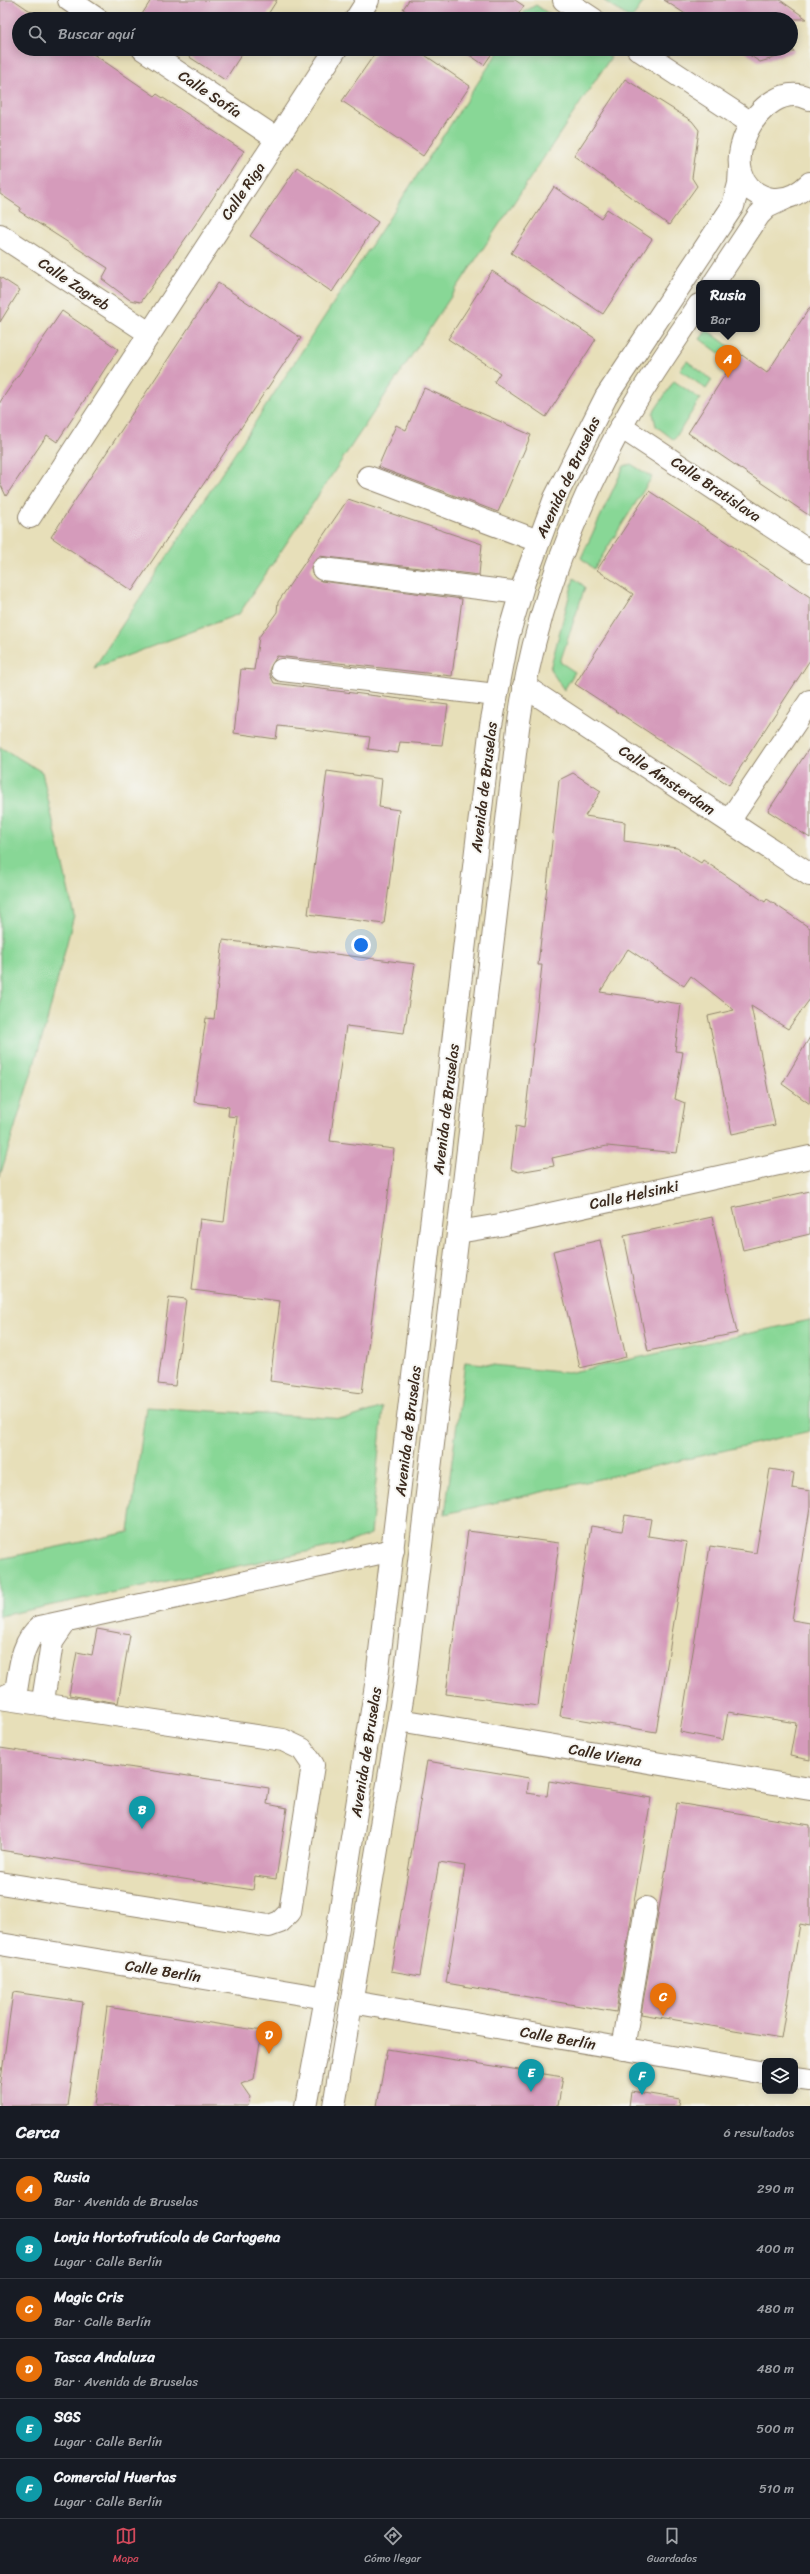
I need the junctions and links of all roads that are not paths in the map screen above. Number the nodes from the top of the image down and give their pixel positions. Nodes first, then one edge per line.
1 (69, 0) edge
2 (368, 0) edge
3 (571, 2) edge
4 (87, 12) edge
5 (360, 12) edge
6 (584, 12) edge
7 (153, 56) edge
8 (331, 56) edge
9 (649, 56) edge
10 (810, 86) edge
11 (785, 97) junction
12 (810, 99) edge
13 (751, 123) junction
14 (277, 139) junction
15 (740, 166) junction
16 (810, 183) edge
17 (786, 198) junction
18 (0, 235) edge
19 (716, 280) edge
20 (696, 310) edge
21 (149, 333) junction
22 (597, 413) junction
23 (621, 428) junction
24 (368, 477) dead end
25 (30, 517) dead end
26 (538, 541) junction
27 (810, 552) edge
28 (323, 568) dead end
29 (520, 593) junction
30 (282, 670) dead end
31 (524, 686) junction
32 (498, 687) junction
33 (810, 701) edge
34 (729, 821) junction
35 (810, 875) edge
36 (810, 1157) edge
37 (432, 1230) junction
38 (458, 1232) junction
39 (394, 1550) junction
40 (419, 1551) junction
41 (59, 1624) junction
42 (0, 1698) edge
43 (51, 1707) junction
44 (372, 1716) junction
45 (399, 1720) junction
46 (810, 1789) edge
47 (0, 1883) edge
48 (646, 1908) dead end
49 (0, 1944) edge
50 (326, 1998) junction
51 (352, 2002) junction
52 (623, 2049) junction
53 (762, 2072) edge
54 (798, 2078) edge
55 (810, 2080) edge
56 (306, 2106) edge
57 (334, 2106) edge

1 - 4 main road
2 - 5 main road
3 - 6 main road
7 - 14 main road, Calle Sofía
8 - 14 main road, Calle Riga
9 - 13 main road
10 - 11 main road
11 - 12 main road
11 - 13 main road, Avenida de Bruselas
13 - 15 main road, Avenida de Bruselas
14 - 21 main road, Calle Riga
15 - 17 main road
15 - 22 main road, Avenida de Bruselas
16 - 17 main road
17 - 19 main road
18 - 21 main road, Calle Zagreb
20 - 23 main road, Avenida de Bruselas
21 - 25 main road, Calle Riga
22 - 23 main road, Calle Bratislava
22 - 26 main road, Avenida de Bruselas
23 - 27 main road, Calle Bratislava
23 - 31 main road, Avenida de Bruselas
24 - 26 main road
26 - 29 main road, Avenida de Bruselas
28 - 29 main road
29 - 32 main road, Avenida de Bruselas
30 - 32 main road, Calle Ámsterdam
31 - 32 main road, Calle Ámsterdam
31 - 34 main road, Calle Ámsterdam
31 - 38 main road, Avenida de Bruselas
32 - 37 main road, Avenida de Bruselas
33 - 34 main road
34 - 35 main road, Calle Ámsterdam
36 - 38 main road, Calle Helsinki
37 - 38 main road, Calle Helsinki
37 - 39 main road, Avenida de Bruselas
38 - 40 main road, Avenida de Bruselas
39 - 40 main road
39 - 41 main road
39 - 44 main road, Avenida de Bruselas
40 - 45 main road, Avenida de Bruselas
41 - 42 main road
41 - 43 main road
42 - 43 main road
43 - 47 main road
44 - 45 main road, Calle Viena
44 - 50 main road, Avenida de Bruselas
45 - 46 main road, Calle Viena
45 - 51 main road, Avenida de Bruselas
48 - 52 main road
49 - 50 main road, Calle Berlín
50 - 51 main road, Calle Berlín
50 - 56 main road, Avenida de Bruselas
51 - 52 main road, Calle Berlín
51 - 57 main road, Avenida de Bruselas
52 - 53 main road, Calle Berlín
54 - 55 main road

